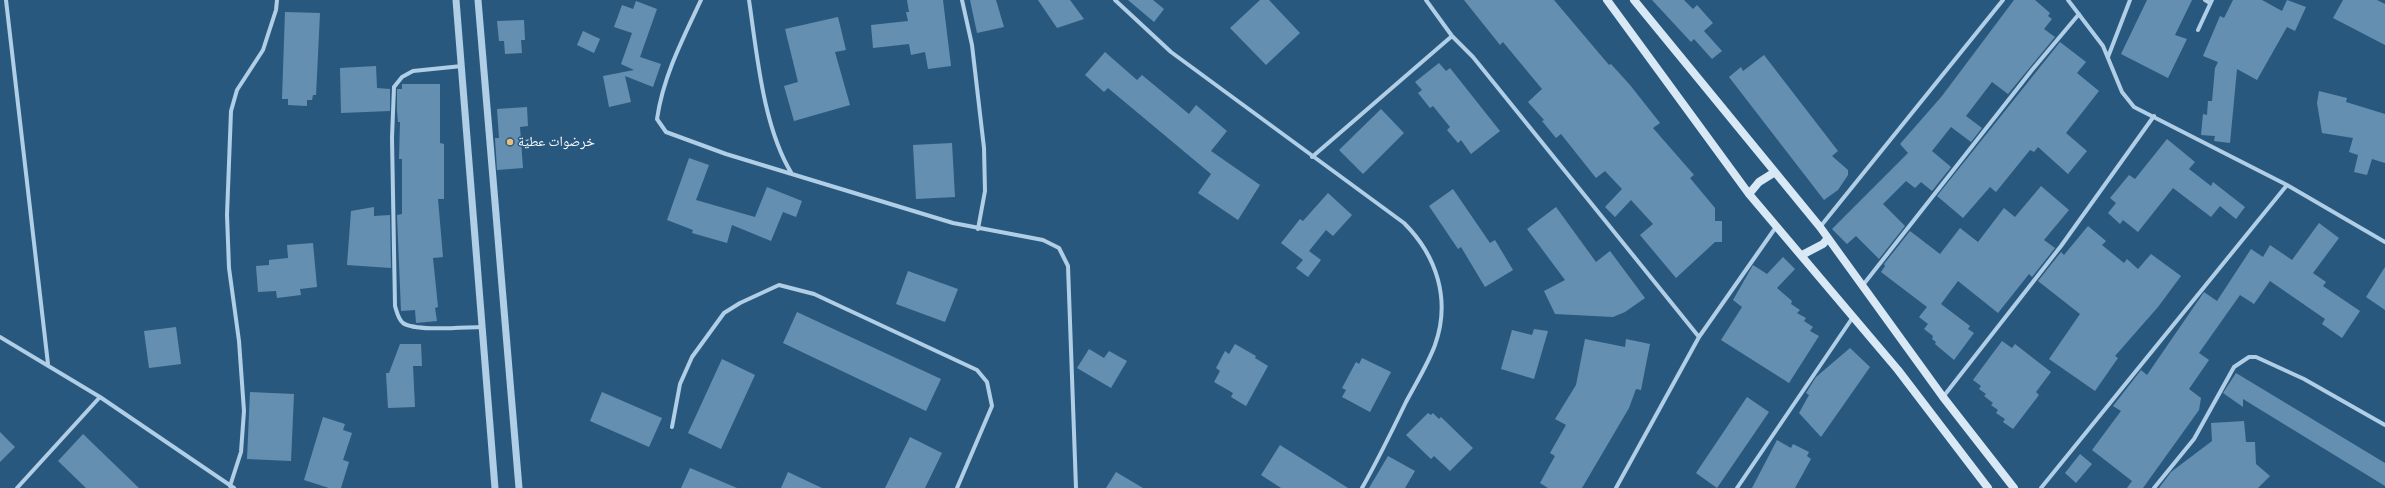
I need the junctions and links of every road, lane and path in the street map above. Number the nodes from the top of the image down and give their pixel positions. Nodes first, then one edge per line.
1 (6, 0) edge
2 (277, 0) edge
3 (456, 0) edge
4 (478, 0) edge
5 (701, 0) edge
6 (749, 0) edge
7 (962, 0) edge
8 (1115, 0) edge
9 (1426, 0) edge
10 (1607, 0) edge
11 (1634, 0) edge
12 (2003, 0) edge
13 (2068, 0) edge
14 (2130, 0) edge
15 (2205, 0) edge
16 (2211, 2) edge
17 (2080, 14) junction
18 (2198, 30) dead end
19 (1452, 36) junction
20 (2108, 57) junction
21 (462, 66) junction
22 (2154, 116) junction
23 (1312, 157) junction
24 (1775, 172) junction
25 (792, 174) junction
26 (2287, 185) junction
27 (1749, 194) junction
28 (1776, 226) junction
29 (1820, 227) junction
30 (978, 229) junction
31 (1828, 238) junction
32 (2385, 242) edge
33 (1802, 255) junction
34 (1863, 285) junction
35 (1853, 317) junction
36 (483, 327) junction
37 (1699, 337) junction
38 (0, 338) edge
39 (48, 364) junction
40 (100, 397) junction
41 (1943, 397) junction
42 (2385, 425) edge
43 (672, 427) dead end
44 (232, 487) edge
45 (17, 488) edge
46 (495, 488) edge
47 (519, 488) edge
48 (957, 488) edge
49 (1076, 488) edge
50 (1362, 488) edge
51 (1616, 488) edge
52 (1737, 488) edge
53 (1988, 488) edge
54 (2014, 488) edge
55 (2040, 488) edge
56 (2154, 488) edge

1 - 39 street
2 - 44 street
3 - 21 street
4 - 47 street
5 - 25 street
6 - 25 street
7 - 30 street
8 - 23 street
9 - 19 street
10 - 27 main road
11 - 24 main road
12 - 29 street
13 - 17 street
14 - 20 street
15 - 16 street
16 - 18 street
17 - 20 street
17 - 34 street
19 - 23 street
19 - 37 street
20 - 22 street
21 - 36 street
21 - 36 street
22 - 26 street
22 - 41 street
23 - 50 street
24 - 27 main road
24 - 29 main road
25 - 30 street
26 - 32 street
26 - 55 street
27 - 28 main road
28 - 33 main road
28 - 37 street
29 - 31 main road
30 - 49 street
31 - 33 main road
31 - 34 main road
33 - 35 main road
34 - 41 main road
35 - 52 street
35 - 53 main road
36 - 46 street
37 - 51 street
38 - 39 street
39 - 40 street
40 - 44 street
40 - 45 street
41 - 54 main road
42 - 56 street
43 - 48 street

